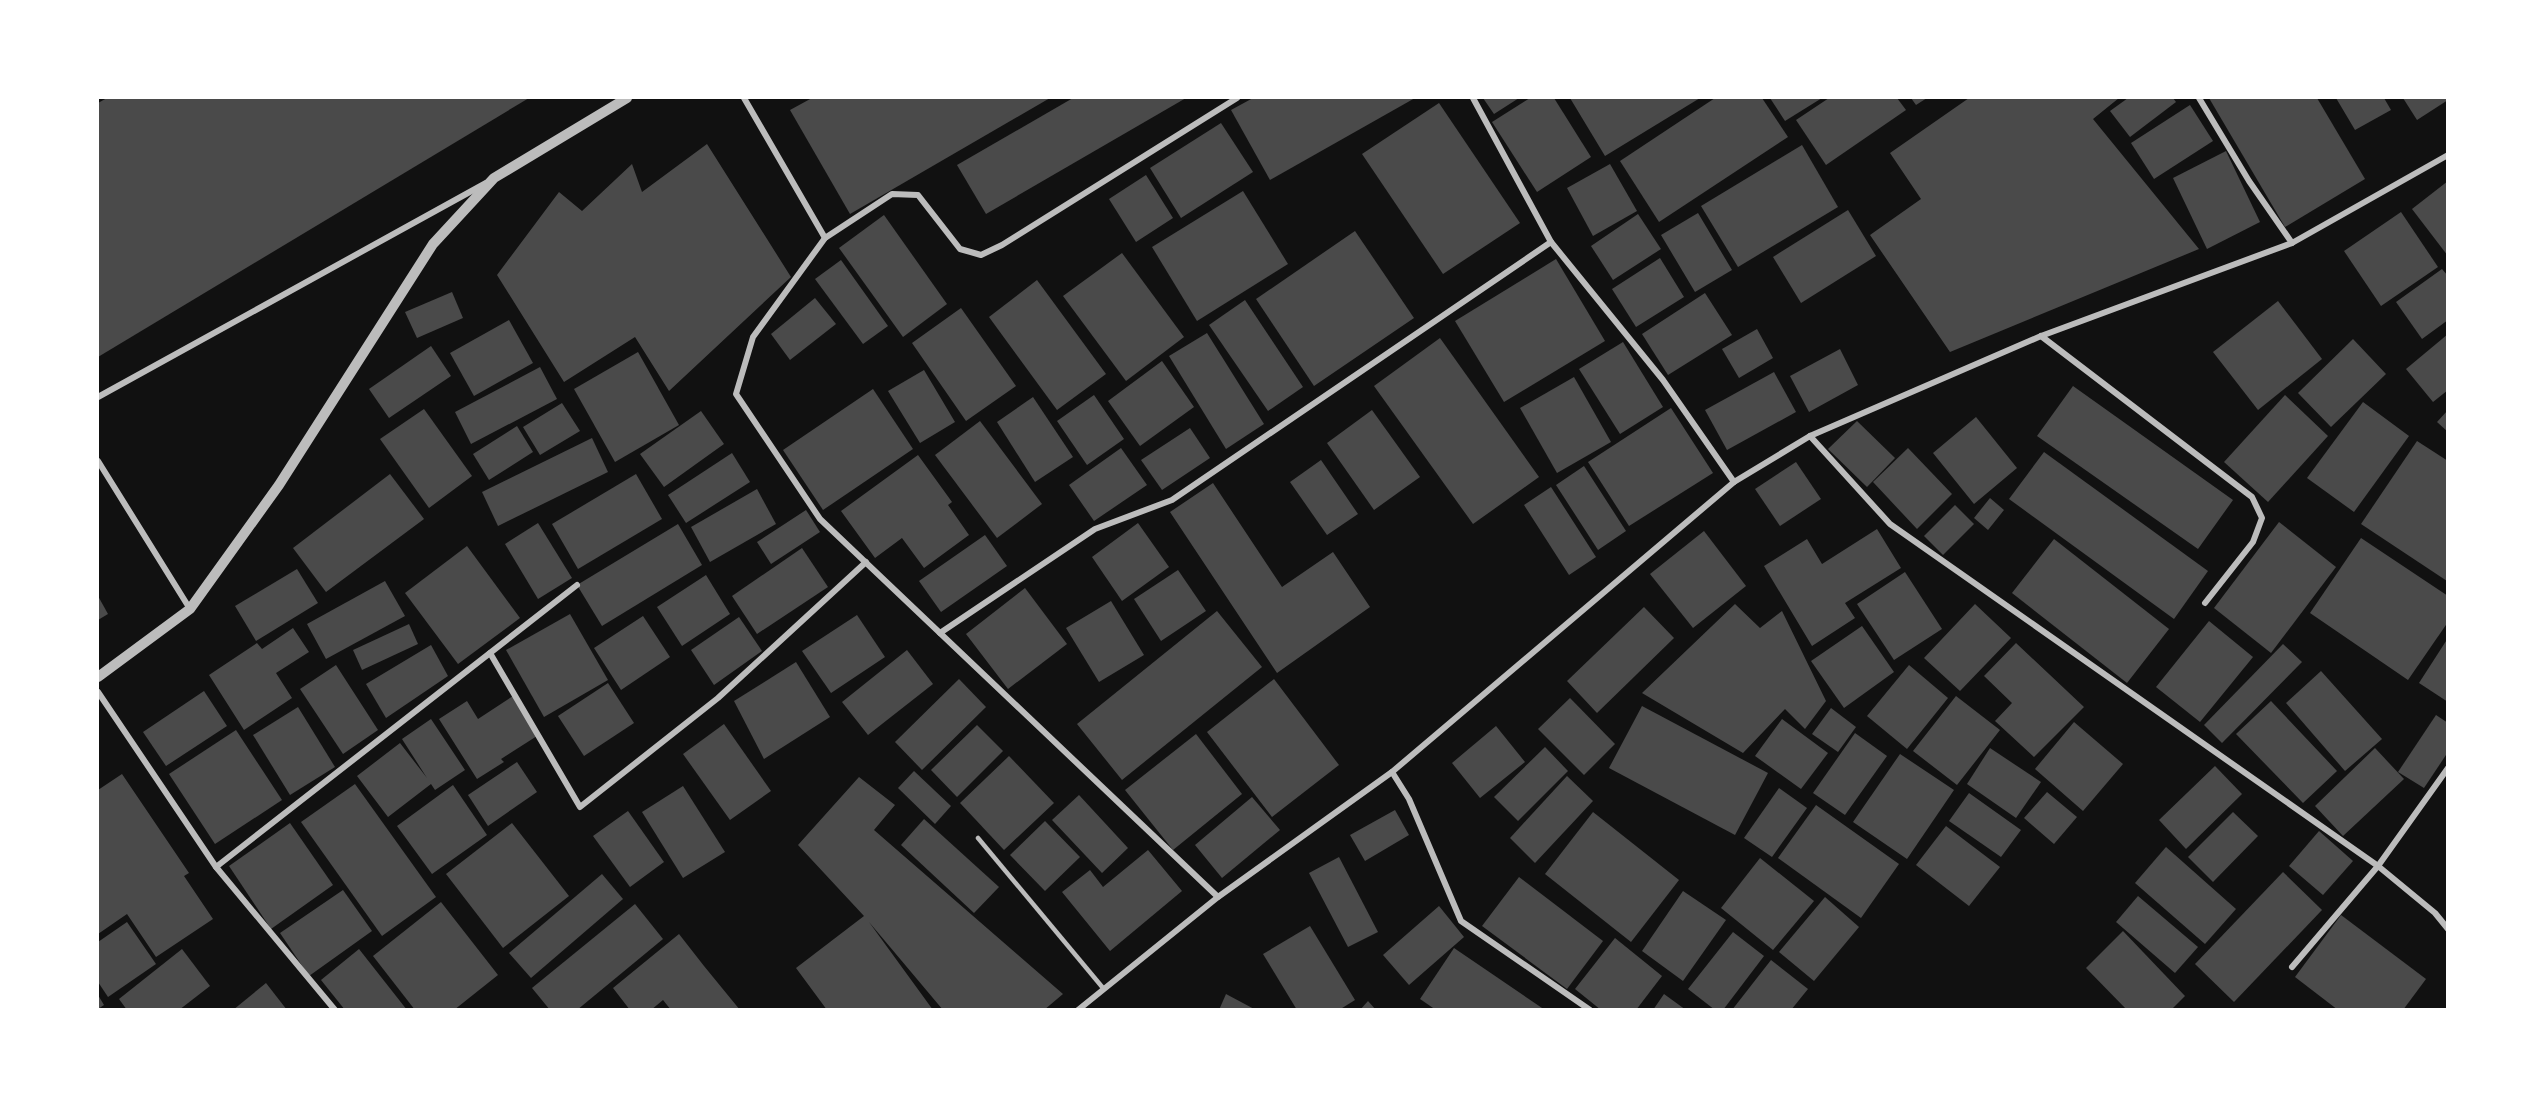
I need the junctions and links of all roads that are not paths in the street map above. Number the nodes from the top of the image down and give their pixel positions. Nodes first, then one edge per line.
1 (627, 98) edge
2 (744, 98) edge
3 (1237, 98) edge
4 (1473, 98) edge
5 (2199, 98) edge
6 (2448, 155) edge
7 (494, 178) junction
8 (825, 238) junction
9 (1551, 242) junction
10 (2292, 243) junction
11 (2041, 336) junction
12 (98, 397) edge
13 (1810, 436) junction
14 (98, 461) edge
15 (1734, 482) junction
16 (866, 562) junction
17 (577, 585) dead end
18 (2205, 603) dead end
19 (190, 609) junction
20 (940, 633) junction
21 (490, 653) junction
22 (98, 676) edge
23 (98, 692) edge
24 (2448, 768) edge
25 (1392, 772) junction
26 (978, 838) dead end
27 (2378, 866) junction
28 (216, 867) junction
29 (1218, 897) junction
30 (2448, 929) edge
31 (2292, 967) dead end
32 (1103, 988) junction
33 (335, 1010) edge
34 (1078, 1010) edge
35 (1590, 1010) edge

1 - 7 street
2 - 8 street
3 - 8 street
4 - 9 street
5 - 10 street
6 - 10 street
7 - 12 street
7 - 19 street
8 - 16 street
9 - 15 street
9 - 20 street
10 - 11 street
11 - 13 street
11 - 18 street
13 - 15 street
13 - 27 street
14 - 19 street
15 - 25 street
16 - 20 street
16 - 21 street
17 - 21 street
19 - 22 street
20 - 29 street
21 - 28 street
23 - 28 street
24 - 27 street
25 - 29 street
25 - 35 street
26 - 32 lane
27 - 30 street
27 - 31 street
28 - 33 street
29 - 32 street
32 - 34 street

